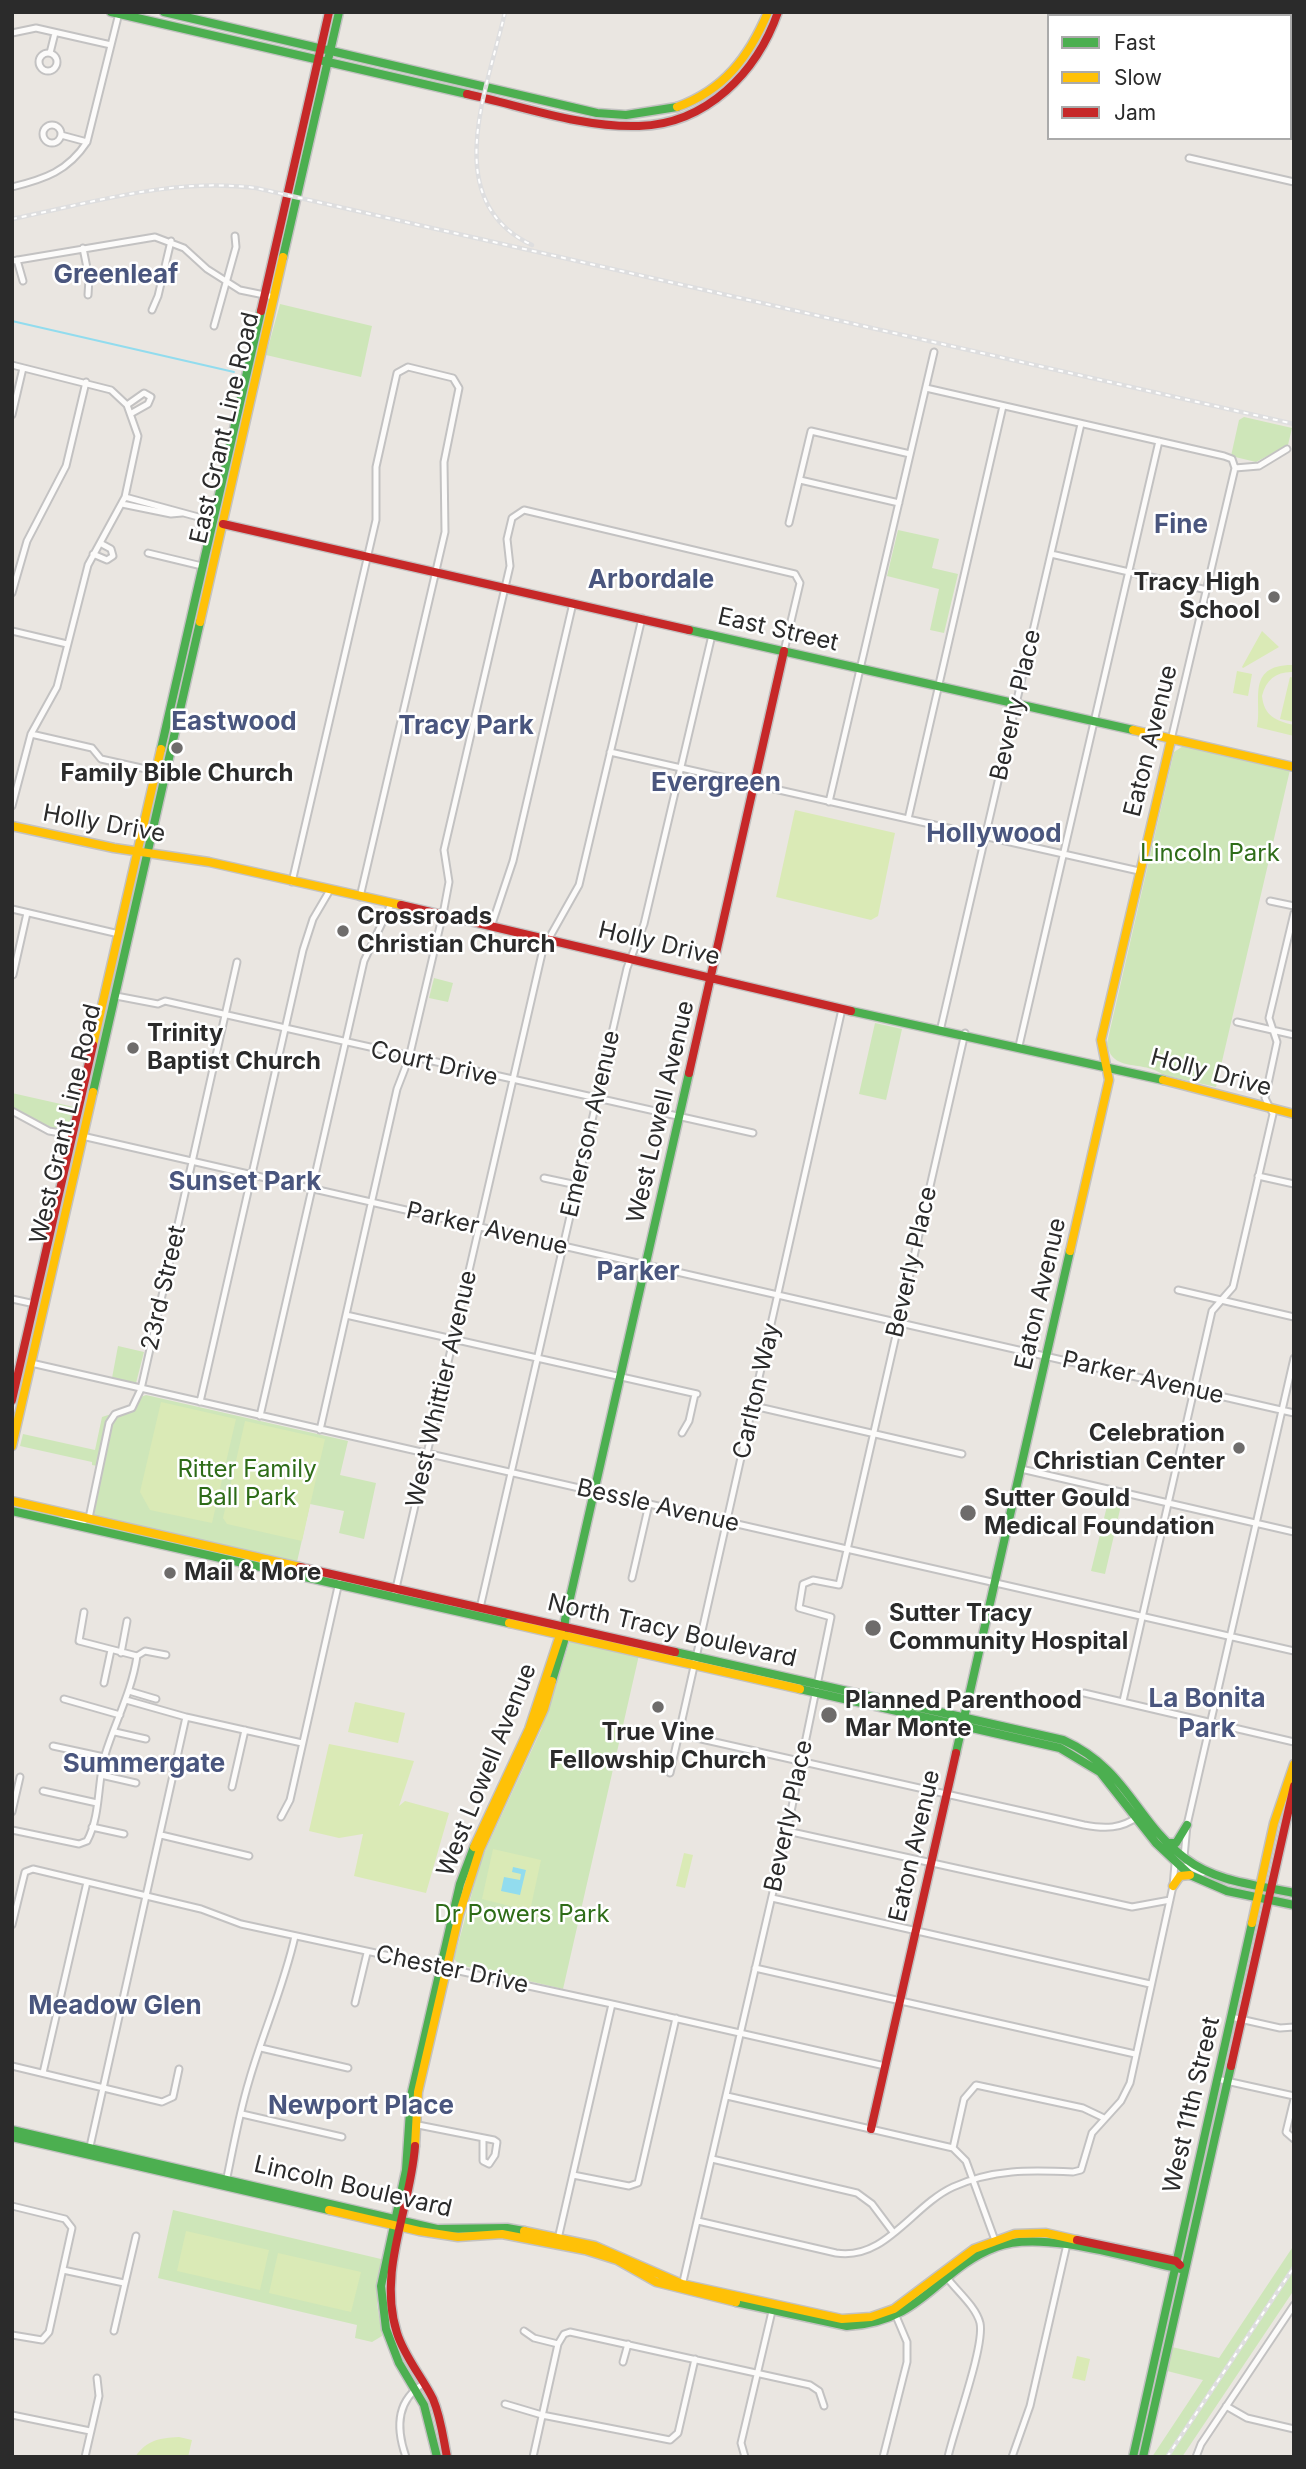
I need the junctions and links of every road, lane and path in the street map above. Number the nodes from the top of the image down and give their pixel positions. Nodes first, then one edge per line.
1 (164, 12) edge
2 (329, 12) edge
3 (339, 12) edge
4 (768, 12) edge
5 (778, 12) edge
6 (116, 13) edge
7 (12, 33) edge
8 (55, 33) junction
9 (111, 45) junction
10 (321, 48) junction
11 (331, 50) junction
12 (50, 53) dead end
13 (318, 58) junction
14 (328, 60) junction
15 (61, 135) dead end
16 (87, 142) junction
17 (1189, 158) dead end
18 (1294, 182) edge
19 (12, 187) edge
20 (234, 236) dead end
21 (171, 241) junction
22 (83, 248) junction
23 (15, 261) edge
24 (23, 281) dead end
25 (228, 282) junction
26 (88, 295) dead end
27 (263, 297) junction
28 (274, 297) junction
29 (152, 310) dead end
30 (214, 326) dead end
31 (934, 352) dead end
32 (12, 365) edge
33 (23, 368) junction
34 (86, 382) junction
35 (926, 388) junction
36 (127, 405) junction
37 (1003, 406) junction
38 (132, 413) junction
39 (12, 415) edge
40 (1081, 424) junction
41 (1159, 441) junction
42 (1287, 449) dead end
43 (910, 454) junction
44 (1235, 468) junction
45 (800, 480) junction
46 (125, 497) junction
47 (899, 503) junction
48 (122, 504) junction
49 (182, 513) junction
50 (212, 521) junction
51 (789, 523) dead end
52 (223, 524) junction
53 (100, 543) junction
54 (148, 553) dead end
55 (93, 554) junction
56 (1051, 554) junction
57 (368, 556) junction
58 (202, 566) junction
59 (436, 572) junction
60 (1129, 572) junction
61 (505, 587) junction
62 (1207, 590) junction
63 (12, 593) edge
64 (573, 603) junction
65 (642, 618) junction
66 (12, 631) edge
67 (712, 635) junction
68 (67, 644) junction
69 (784, 651) junction
70 (860, 668) junction
71 (938, 686) junction
72 (1016, 704) junction
73 (1095, 722) junction
74 (31, 734) junction
75 (1171, 740) junction
76 (610, 752) junction
77 (1294, 767) edge
78 (681, 768) junction
79 (156, 771) junction
80 (754, 784) junction
81 (829, 802) junction
82 (12, 806) edge
83 (908, 819) junction
84 (12, 826) edge
85 (985, 837) junction
86 (137, 851) junction
87 (148, 852) junction
88 (1064, 855) junction
89 (1139, 871) junction
90 (292, 881) junction
91 (330, 890) junction
92 (360, 897) junction
93 (1270, 901) dead end
94 (391, 904) junction
95 (1294, 906) edge
96 (12, 909) edge
97 (27, 913) junction
98 (1294, 913) edge
99 (443, 916) junction
100 (491, 927) junction
101 (119, 934) junction
102 (129, 937) junction
103 (550, 938) junction
104 (632, 957) junction
105 (237, 962) dead end
106 (13, 975) edge
107 (711, 975) junction
108 (116, 996) junction
109 (842, 1009) junction
110 (225, 1017) junction
111 (1237, 1022) dead end
112 (941, 1027) junction
113 (285, 1030) junction
114 (1273, 1030) junction
115 (965, 1032) junction
116 (1294, 1035) edge
117 (345, 1043) junction
118 (1019, 1046) junction
119 (410, 1058) junction
120 (1106, 1065) junction
121 (512, 1081) junction
122 (596, 1099) junction
123 (1268, 1108) junction
124 (12, 1111) edge
125 (1294, 1114) edge
126 (680, 1117) junction
127 (753, 1133) dead end
128 (73, 1135) junction
129 (83, 1137) junction
130 (193, 1162) junction
131 (252, 1175) junction
132 (1258, 1176) junction
133 (544, 1178) dead end
134 (1294, 1184) edge
135 (577, 1185) junction
136 (312, 1188) junction
137 (372, 1203) junction
138 (479, 1227) junction
139 (563, 1246) junction
140 (646, 1265) junction
141 (1178, 1290) dead end
142 (778, 1295) junction
143 (12, 1299) edge
144 (1222, 1299) junction
145 (35, 1304) junction
146 (44, 1306) junction
147 (346, 1315) junction
148 (1294, 1317) edge
149 (899, 1322) junction
150 (453, 1339) junction
151 (1047, 1356) junction
152 (537, 1358) junction
153 (1294, 1358) edge
154 (22, 1361) junction
155 (31, 1363) junction
156 (620, 1377) junction
157 (141, 1388) junction
158 (1195, 1390) junction
159 (12, 1399) edge
160 (200, 1402) junction
161 (754, 1406) junction
162 (1282, 1410) junction
163 (1294, 1413) edge
164 (260, 1416) junction
165 (320, 1430) junction
166 (682, 1433) dead end
167 (874, 1433) junction
168 (12, 1446) edge
169 (427, 1454) junction
170 (962, 1454) dead end
171 (1021, 1469) junction
172 (510, 1473) junction
173 (594, 1491) junction
174 (12, 1501) edge
175 (1168, 1502) junction
176 (649, 1504) junction
177 (12, 1511) edge
178 (89, 1518) junction
179 (58, 1521) junction
180 (727, 1522) junction
181 (1256, 1522) junction
182 (1294, 1532) edge
183 (847, 1550) junction
184 (632, 1578) dead end
185 (339, 1580) junction
186 (995, 1583) junction
187 (395, 1592) junction
188 (479, 1611) junction
189 (84, 1612) dead end
190 (1143, 1616) junction
191 (128, 1621) dead end
192 (563, 1632) junction
193 (1230, 1636) junction
194 (111, 1650) junction
195 (1294, 1651) edge
196 (121, 1653) junction
197 (166, 1655) dead end
198 (137, 1656) junction
199 (695, 1660) junction
200 (104, 1683) dead end
201 (816, 1687) junction
202 (129, 1691) junction
203 (1084, 1693) dead end
204 (64, 1699) dead end
205 (156, 1699) dead end
206 (126, 1700) junction
207 (1123, 1701) junction
208 (120, 1715) junction
209 (186, 1717) junction
210 (964, 1721) junction
211 (1211, 1721) junction
212 (245, 1730) junction
213 (115, 1732) junction
214 (679, 1734) junction
215 (146, 1739) dead end
216 (1294, 1742) edge
217 (302, 1743) junction
218 (53, 1746) dead end
219 (104, 1757) junction
220 (801, 1761) junction
221 (1294, 1764) edge
222 (670, 1773) dead end
223 (101, 1775) junction
224 (20, 1777) dead end
225 (136, 1783) dead end
226 (1294, 1786) edge
227 (232, 1787) dead end
228 (43, 1791) dead end
229 (947, 1795) junction
230 (97, 1803) junction
231 (12, 1812) edge
232 (1141, 1814) junction
233 (281, 1817) dead end
234 (1187, 1825) junction
235 (92, 1827) junction
236 (12, 1830) edge
237 (787, 1831) junction
238 (124, 1834) dead end
239 (161, 1835) junction
240 (1167, 1843) junction
241 (248, 1856) dead end
242 (1179, 1860) junction
243 (931, 1864) junction
244 (1191, 1875) junction
245 (87, 1882) junction
246 (1260, 1885) junction
247 (1173, 1886) junction
248 (1272, 1888) junction
249 (1294, 1893) edge
250 (148, 1896) junction
251 (1258, 1897) junction
252 (772, 1898) junction
253 (1170, 1900) junction
254 (1269, 1900) junction
255 (1294, 1905) edge
256 (12, 1925) edge
257 (916, 1931) junction
258 (295, 1936) junction
259 (367, 1953) junction
260 (443, 1968) junction
261 (755, 1968) junction
262 (1150, 1984) junction
263 (900, 2001) junction
264 (355, 2003) dead end
265 (612, 2004) junction
266 (676, 2018) junction
267 (1236, 2018) junction
268 (1294, 2027) edge
269 (741, 2033) junction
270 (261, 2048) junction
271 (1135, 2054) junction
272 (12, 2066) edge
273 (885, 2067) junction
274 (348, 2068) dead end
275 (179, 2069) dead end
276 (43, 2073) junction
277 (1221, 2080) junction
278 (103, 2088) junction
279 (727, 2096) junction
280 (1294, 2098) edge
281 (242, 2114) junction
282 (1104, 2118) junction
283 (413, 2124) junction
284 (871, 2129) junction
285 (12, 2130) edge
286 (12, 2137) edge
287 (342, 2137) dead end
288 (483, 2139) junction
289 (1294, 2139) edge
290 (953, 2148) junction
291 (89, 2151) junction
292 (712, 2159) junction
293 (573, 2175) junction
294 (972, 2179) junction
295 (226, 2182) junction
296 (12, 2206) edge
297 (698, 2221) junction
298 (398, 2223) junction
299 (893, 2232) junction
300 (136, 2235) dead end
301 (558, 2241) junction
302 (1068, 2241) junction
303 (996, 2242) junction
304 (1175, 2265) junction
305 (1184, 2269) junction
306 (63, 2270) junction
307 (946, 2276) junction
308 (124, 2283) junction
309 (681, 2288) junction
310 (1294, 2305) edge
311 (773, 2308) junction
312 (895, 2313) junction
313 (114, 2331) dead end
314 (524, 2331) dead end
315 (14, 2336) edge
316 (558, 2344) junction
317 (628, 2344) junction
318 (695, 2360) junction
319 (623, 2362) dead end
320 (758, 2374) junction
321 (97, 2378) dead end
322 (419, 2386) junction
323 (505, 2404) dead end
324 (824, 2406) dead end
325 (1226, 2406) junction
326 (12, 2415) edge
327 (542, 2415) junction
328 (1294, 2429) edge
329 (90, 2431) junction
330 (85, 2457) edge
331 (406, 2457) edge
332 (437, 2457) edge
333 (447, 2457) edge
334 (533, 2457) edge
335 (745, 2457) edge
336 (883, 2457) edge
337 (948, 2457) edge
338 (1012, 2457) edge
339 (1133, 2457) edge
340 (1143, 2457) edge
341 (1196, 2457) edge

1 - 10 main road
2 - 10 main road, East Grant Line Road
3 - 11 main road, East Grant Line Road
4 - 11 main road
5 - 14 main road
6 - 9 street
6 - 13 main road
7 - 8 street
8 - 9 street
8 - 12 street
9 - 16 street
10 - 11 main road
10 - 13 main road, East Grant Line Road
11 - 14 main road, East Grant Line Road
13 - 14 main road
13 - 27 main road, East Grant Line Road
14 - 28 main road, East Grant Line Road
15 - 16 street
16 - 19 street
17 - 18 street
20 - 25 street
21 - 22 street
21 - 25 street
21 - 29 street
22 - 23 street
22 - 26 street
23 - 24 street
25 - 27 street
25 - 30 street
27 - 28 street
27 - 50 main road, East Grant Line Road
28 - 52 main road, East Grant Line Road
31 - 35 street
32 - 33 street
33 - 34 street
33 - 39 street
34 - 36 street
34 - 63 street
35 - 37 street
35 - 43 street
36 - 38 street
36 - 38 street
37 - 40 street
37 - 71 street
38 - 46 street
40 - 41 street
40 - 56 street, Beverly Place
41 - 44 street
41 - 60 street
42 - 44 street
43 - 45 street
43 - 47 street
44 - 62 street, Eaton Avenue
45 - 47 street
45 - 51 street
46 - 48 street
46 - 49 street
47 - 70 street
48 - 49 street
48 - 53 street
49 - 50 street, East Street
50 - 52 street, East Street
50 - 58 main road, East Grant Line Road
52 - 57 main road, East Street
52 - 87 main road, East Grant Line Road
53 - 55 street
53 - 55 street
54 - 58 street
55 - 68 street
56 - 60 street
56 - 72 street, Beverly Place
57 - 59 main road, East Street
57 - 59 street
57 - 90 street
58 - 79 main road, East Grant Line Road
59 - 61 main road, East Street
59 - 92 street
60 - 62 street
60 - 73 street
61 - 64 main road, East Street
61 - 69 street
61 - 99 street
62 - 75 street, Eaton Avenue
64 - 65 main road, East Street
64 - 100 street
65 - 67 main road, East Street
65 - 76 street, West Whittier Avenue
66 - 68 street
67 - 69 main road, East Street
67 - 78 street, Emerson Avenue
68 - 74 street
69 - 70 main road, East Street
69 - 80 main road, West Lowell Avenue
70 - 71 main road, East Street
70 - 81 street
71 - 72 main road, East Street
71 - 83 street
72 - 73 main road, East Street
72 - 85 street, Beverly Place
73 - 75 main road, East Street
73 - 88 street
74 - 79 street
74 - 82 street
75 - 77 main road, East Street
75 - 89 main road, Eaton Avenue
76 - 78 street
76 - 103 street, West Whittier Avenue
78 - 80 street
78 - 104 street, Emerson Avenue
79 - 86 main road, East Grant Line Road
80 - 81 street
80 - 107 main road, West Lowell Avenue
81 - 83 street
83 - 85 street
84 - 86 main road, Holly Drive
85 - 88 street
85 - 112 street, Beverly Place
86 - 87 main road, Holly Drive
86 - 101 main road, West Grant Line Road
87 - 90 main road, Holly Drive
87 - 102 main road, West Grant Line Road
88 - 89 street
88 - 118 street
89 - 120 main road, Eaton Avenue
90 - 91 main road, Holly Drive
91 - 92 main road, Holly Drive
91 - 113 street
92 - 94 main road, Holly Drive
93 - 95 street
94 - 99 main road, Holly Drive
94 - 117 street
96 - 97 street
97 - 101 street
97 - 106 street
98 - 114 street
99 - 100 main road, Holly Drive
99 - 119 street
100 - 103 main road, Holly Drive
101 - 102 street
101 - 128 main road, West Grant Line Road
102 - 108 main road, West Grant Line Road
103 - 104 main road, Holly Drive
103 - 121 street, West Whittier Avenue
104 - 107 main road, Holly Drive
104 - 122 street, Emerson Avenue
105 - 110 street, 23rd Street
107 - 109 main road, Holly Drive
107 - 126 main road, West Lowell Avenue
108 - 110 street, Court Drive
108 - 129 main road, West Grant Line Road
109 - 112 main road, Holly Drive
109 - 142 street, Carlton Way
110 - 113 street, Court Drive
110 - 130 street, 23rd Street
111 - 114 street
112 - 115 main road, Holly Drive
113 - 117 street, Court Drive
113 - 131 street
114 - 116 street
114 - 123 street
115 - 118 main road, Holly Drive
115 - 149 street, Beverly Place
117 - 119 street, Court Drive
117 - 136 street
118 - 120 main road, Holly Drive
119 - 121 street, Court Drive
119 - 137 street
120 - 123 main road, Holly Drive
120 - 151 main road, Eaton Avenue
121 - 122 street, Court Drive
121 - 138 street, West Whittier Avenue
122 - 126 street, Court Drive
122 - 135 street, Emerson Avenue
123 - 125 main road, Holly Drive
123 - 132 street
124 - 128 street, Parker Avenue
126 - 127 street, Court Drive
126 - 140 main road, West Lowell Avenue
128 - 129 street, Parker Avenue
128 - 145 main road, West Grant Line Road
129 - 130 street, Parker Avenue
129 - 146 main road, West Grant Line Road
130 - 131 street, Parker Avenue
130 - 157 street, 23rd Street
131 - 136 street, Parker Avenue
131 - 160 street
132 - 134 street
132 - 144 street
133 - 135 street
135 - 139 street, Emerson Avenue
136 - 137 street, Parker Avenue
136 - 164 street
137 - 138 street, Parker Avenue
137 - 147 street
138 - 139 street, Parker Avenue
138 - 150 street, West Whittier Avenue
139 - 140 street, Parker Avenue
139 - 152 street, Emerson Avenue
140 - 142 street, Parker Avenue
140 - 156 main road, West Lowell Avenue
141 - 144 street
142 - 149 street, Parker Avenue
142 - 161 street, Carlton Way
143 - 145 street
144 - 148 street
144 - 158 street
145 - 146 street
145 - 154 main road, West Grant Line Road
146 - 155 main road, West Grant Line Road
147 - 150 street
147 - 165 street
149 - 151 street, Parker Avenue
149 - 167 street, Beverly Place
150 - 152 street
150 - 169 street, West Whittier Avenue
151 - 158 street, Parker Avenue
151 - 171 main road, Eaton Avenue
152 - 156 street
152 - 172 street, Emerson Avenue
153 - 162 street
154 - 155 street, Bessle Avenue
154 - 159 main road, West Grant Line Road
155 - 157 street, Bessle Avenue
155 - 168 main road, West Grant Line Road
156 - 166 street
156 - 173 main road, West Lowell Avenue
157 - 160 street, Bessle Avenue
157 - 178 street, 23rd Street
158 - 162 street, Parker Avenue
158 - 175 street
160 - 164 street, Bessle Avenue
161 - 167 street
161 - 180 street, Carlton Way
162 - 163 street, Parker Avenue
162 - 181 street
164 - 165 street, Bessle Avenue
165 - 169 street, Bessle Avenue
167 - 170 street
167 - 183 street, Beverly Place
169 - 172 street, Bessle Avenue
169 - 187 street, West Whittier Avenue
171 - 175 street
171 - 186 main road, Eaton Avenue
172 - 173 street, Bessle Avenue
172 - 188 street, Emerson Avenue
173 - 176 street, Bessle Avenue
173 - 192 main road, West Lowell Avenue
174 - 178 main road, North Tracy Boulevard
175 - 181 street
175 - 190 street
176 - 180 street, Bessle Avenue
176 - 184 street
177 - 179 main road, North Tracy Boulevard
178 - 179 street
178 - 185 main road, North Tracy Boulevard
179 - 185 main road, North Tracy Boulevard
180 - 183 street, Bessle Avenue
180 - 199 street, Carlton Way
181 - 182 street
181 - 193 street
183 - 186 street, Bessle Avenue
183 - 201 street, Beverly Place
185 - 187 main road, North Tracy Boulevard
185 - 217 street
186 - 190 street, Bessle Avenue
186 - 210 main road, Eaton Avenue
187 - 188 main road, North Tracy Boulevard
188 - 192 main road, North Tracy Boulevard
189 - 194 street
190 - 193 street, Bessle Avenue
190 - 207 street
191 - 196 street
192 - 199 main road, North Tracy Boulevard
192 - 260 main road, West Lowell Avenue
193 - 195 street, Bessle Avenue
193 - 211 street
194 - 196 street
194 - 200 street
196 - 198 street
197 - 198 street
198 - 202 street
199 - 201 main road, North Tracy Boulevard
199 - 214 street, Carlton Way
201 - 210 main road, North Tracy Boulevard
201 - 220 street, Beverly Place
202 - 205 street
202 - 206 street
203 - 207 street
204 - 208 street
206 - 208 street
206 - 209 street
207 - 211 street
208 - 213 street
209 - 212 street
209 - 239 street
210 - 229 main road, Eaton Avenue
210 - 232 main road, North Tracy Boulevard
211 - 216 street
211 - 234 street
212 - 217 street
212 - 227 street
213 - 215 street
213 - 219 street
214 - 220 street
214 - 222 street, Carlton Way
217 - 233 street
218 - 219 street
219 - 223 street
220 - 229 street
220 - 237 street, Beverly Place
221 - 246 main road, West 11th Street
223 - 225 street
223 - 230 street
224 - 231 street
226 - 248 main road, West 11th Street
228 - 230 street
229 - 232 street
229 - 243 main road, Eaton Avenue
230 - 235 street
232 - 240 main road, North Tracy Boulevard
232 - 242 main road, North Tracy Boulevard
234 - 240 main road
234 - 242 street
235 - 236 street
235 - 238 street
237 - 243 street
237 - 252 street, Beverly Place
239 - 241 street
239 - 250 street
240 - 242 main road, North Tracy Boulevard
242 - 244 main road, North Tracy Boulevard
242 - 246 main road, North Tracy Boulevard
242 - 247 street
243 - 253 street
243 - 257 main road, Eaton Avenue
244 - 247 main road
244 - 251 main road, North Tracy Boulevard
245 - 250 street, Chester Drive
245 - 256 street, Chester Drive
245 - 276 street
246 - 248 main road, North Tracy Boulevard
246 - 251 main road, West 11th Street
247 - 253 street
248 - 249 main road, North Tracy Boulevard
248 - 254 main road, West 11th Street
250 - 258 street, Chester Drive
250 - 278 street
251 - 254 main road, North Tracy Boulevard
251 - 267 main road, West 11th Street
252 - 257 street
252 - 261 street, Beverly Place
253 - 262 street
254 - 255 main road, North Tracy Boulevard
254 - 267 main road, West 11th Street
257 - 262 street
257 - 263 main road, Eaton Avenue
258 - 259 street, Chester Drive
258 - 270 street
259 - 260 street, Chester Drive
259 - 264 street
260 - 265 street, Chester Drive
260 - 283 main road, West Lowell Avenue
261 - 263 street
261 - 269 street, Beverly Place
262 - 271 street
263 - 271 street
263 - 273 main road, Eaton Avenue
265 - 266 street, Chester Drive
265 - 293 street
266 - 269 street, Chester Drive
266 - 293 street
267 - 268 street
267 - 277 main road, West 11th Street
269 - 273 street, Chester Drive
269 - 279 street, Beverly Place
270 - 274 street
270 - 281 street
271 - 282 street
272 - 276 street
273 - 284 main road, Eaton Avenue
275 - 278 street
276 - 278 street
277 - 280 street
277 - 304 main road, West 11th Street
277 - 305 main road, West 11th Street
278 - 291 street
279 - 284 street
279 - 292 street, Beverly Place
280 - 289 street
281 - 287 street
281 - 295 street
282 - 290 street
282 - 294 street
283 - 288 street
283 - 298 main road, West Lowell Avenue
284 - 290 street
285 - 291 main road, Lincoln Boulevard
286 - 291 main road, Lincoln Boulevard
288 - 288 street
290 - 294 street
291 - 295 main road, Lincoln Boulevard
292 - 297 street, Beverly Place
292 - 299 street
293 - 301 street
294 - 299 street
294 - 303 street
295 - 298 main road, Lincoln Boulevard
296 - 306 street
297 - 299 street
297 - 309 street, Beverly Place
298 - 301 main road, Lincoln Boulevard
298 - 322 main road, West Lowell Avenue
300 - 308 street
301 - 309 main road, Lincoln Boulevard
302 - 303 main road, Lincoln Boulevard
302 - 304 main road, Lincoln Boulevard
302 - 338 street
303 - 307 main road, Lincoln Boulevard
304 - 305 main road
304 - 339 main road, West 11th Street
305 - 340 main road, West 11th Street
306 - 308 street
306 - 315 street
307 - 312 main road, Lincoln Boulevard
307 - 337 street
308 - 313 street
309 - 311 main road, Lincoln Boulevard
310 - 325 street
311 - 312 main road, Lincoln Boulevard
311 - 320 street
312 - 336 street
314 - 316 street
316 - 317 street
316 - 327 street
317 - 318 street
317 - 319 street
318 - 320 street
318 - 327 street
320 - 324 street
320 - 335 street
321 - 329 street
322 - 331 street
322 - 332 main road, West Lowell Avenue
322 - 333 main road, West Lowell Avenue
323 - 327 street
325 - 328 street
325 - 341 street
326 - 329 street
327 - 334 street
329 - 330 street

